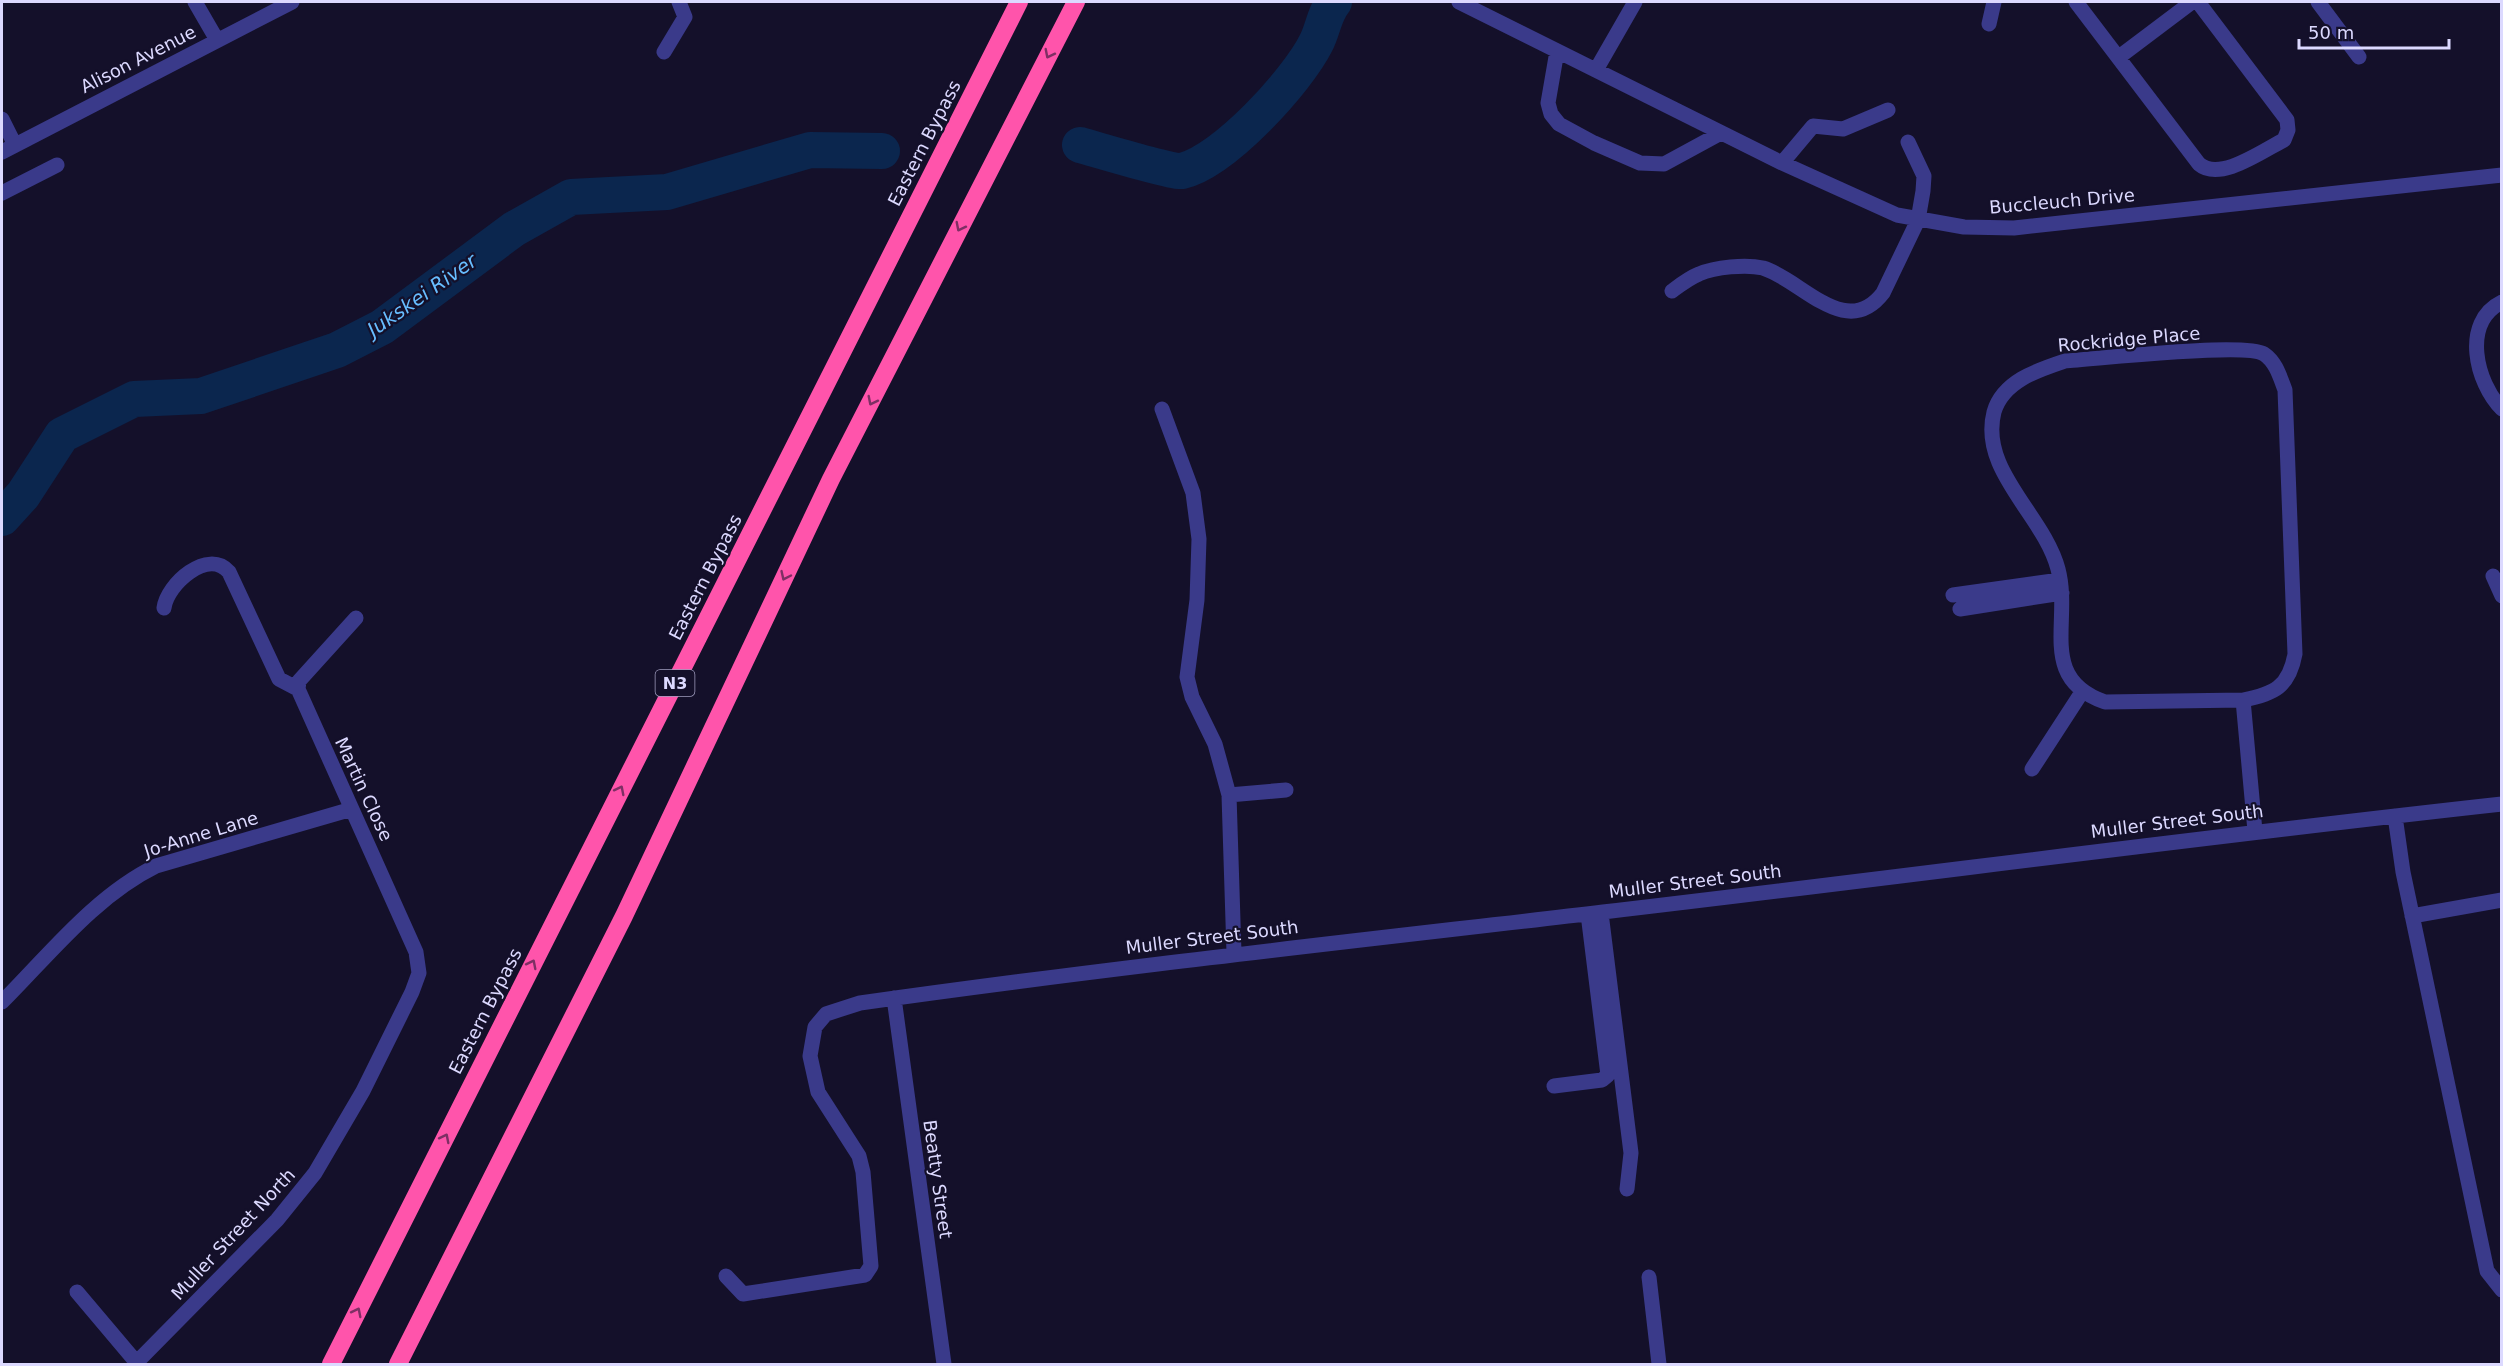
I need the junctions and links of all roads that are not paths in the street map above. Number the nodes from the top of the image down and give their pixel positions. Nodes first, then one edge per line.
1 (195, 2) edge
2 (292, 2) edge
3 (680, 2) edge
4 (1019, 2) edge
5 (1076, 2) edge
6 (1459, 2) edge
7 (1635, 2) edge
8 (1994, 2) edge
9 (2076, 2) edge
10 (2192, 2) edge
11 (2198, 2) edge
12 (2318, 2) edge
13 (1989, 24) dead end
14 (217, 40) junction
15 (1557, 51) junction
16 (663, 52) dead end
17 (2118, 57) junction
18 (2359, 57) dead end
19 (1596, 70) junction
20 (1888, 110) dead end
21 (2, 119) edge
22 (1720, 133) junction
23 (1908, 142) dead end
24 (8, 148) edge
25 (1782, 163) junction
26 (57, 165) dead end
27 (2502, 175) edge
28 (2, 193) edge
29 (1918, 220) junction
30 (1672, 291) dead end
31 (2502, 302) edge
32 (1162, 409) dead end
33 (2502, 409) edge
34 (2493, 576) dead end
35 (2061, 587) junction
36 (1953, 595) dead end
37 (2502, 596) edge
38 (164, 608) dead end
39 (1960, 609) dead end
40 (356, 618) dead end
41 (297, 689) junction
42 (2082, 692) junction
43 (2243, 700) junction
44 (2032, 769) dead end
45 (1286, 790) dead end
46 (1229, 795) junction
47 (2502, 804) edge
48 (352, 809) junction
49 (2395, 816) junction
50 (2254, 831) junction
51 (2502, 900) edge
52 (1594, 913) junction
53 (2412, 916) junction
54 (1234, 953) junction
55 (412, 992) joint
56 (894, 998) junction
57 (2, 1002) edge
58 (1554, 1086) dead end
59 (1627, 1189) dead end
60 (726, 1275) dead end
61 (1649, 1277) dead end
62 (2502, 1290) edge
63 (76, 1292) dead end
64 (136, 1364) edge
65 (331, 1365) edge
66 (398, 1365) edge
67 (944, 1365) edge
68 (1659, 1365) edge

1 - 14 street
2 - 14 street, Alison Avenue
3 - 16 street
65 -> 4 highway, Eastern Bypass / N3
5 -> 66 highway
6 - 15 street, Buccleuch Drive
7 - 19 street
8 - 13 street
9 - 17 street
10 - 17 street
11 - 17 street
12 - 18 street
14 - 24 street, Alison Avenue
15 - 19 street, Buccleuch Drive
15 - 22 street
19 - 22 street, Buccleuch Drive
20 - 25 street
21 - 24 street
22 - 25 street, Buccleuch Drive
23 - 29 street
25 - 29 street, Buccleuch Drive
26 - 28 street
27 - 29 street, Buccleuch Drive
29 - 30 street
31 - 33 street
32 - 46 street
34 - 37 street
35 - 36 street
35 - 39 street
35 - 42 street, Rockridge Place
35 - 43 street, Rockridge Place
38 - 41 street
40 - 41 street
41 - 48 street, Martin Close
42 - 43 street, Rockridge Place
42 - 44 street
43 - 50 street
45 - 46 street
46 - 54 street
47 - 49 street, Muller Street South
48 - 55 street, Martin Close
48 - 57 street, Jo-Anne Lane
49 - 50 street, Muller Street South
49 - 53 street
50 - 52 street, Muller Street South
51 - 53 street
52 - 54 street, Muller Street South
52 - 58 street
52 - 59 street
53 - 62 street
54 - 56 street, Muller Street South
55 - 64 street, Muller Street North
56 - 60 street, Muller Street South
56 - 67 street, Beatty Street
61 - 68 street
63 - 64 street

